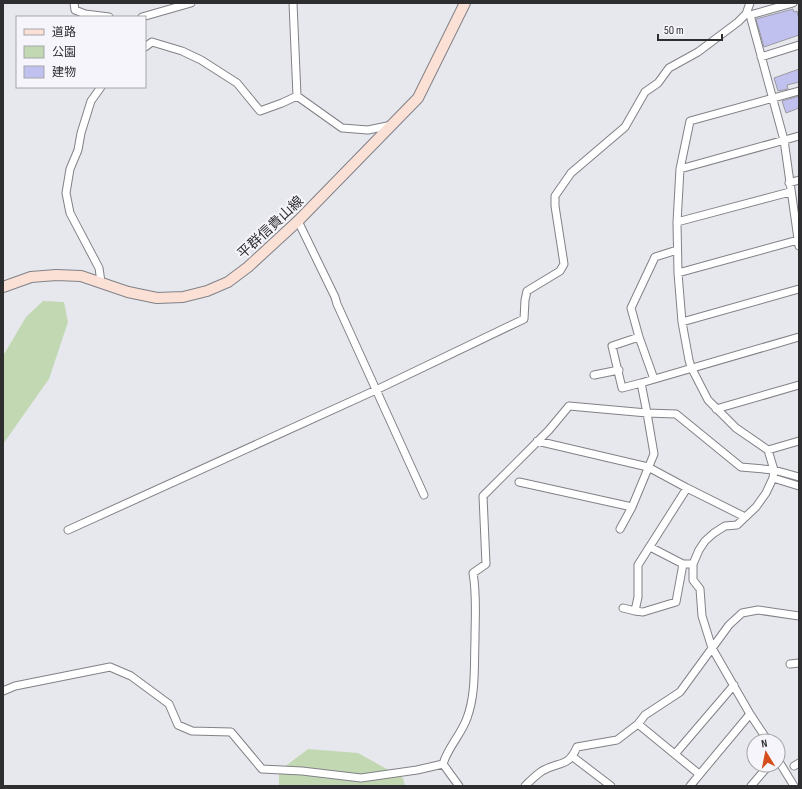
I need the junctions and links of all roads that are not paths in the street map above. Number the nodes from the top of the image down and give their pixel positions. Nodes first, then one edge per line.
1 (74, 3) edge
2 (191, 3) edge
3 (293, 3) edge
4 (465, 3) edge
5 (750, 3) edge
6 (793, 3) edge
7 (748, 15) junction
8 (101, 16) edge
9 (146, 16) edge
10 (146, 46) edge
11 (799, 46) edge
12 (761, 57) junction
13 (99, 88) edge
14 (799, 90) edge
15 (297, 96) junction
16 (771, 99) junction
17 (393, 125) junction
18 (799, 136) edge
19 (784, 140) junction
20 (680, 169) junction
21 (799, 180) edge
22 (789, 183) junction
23 (790, 192) junction
24 (298, 221) junction
25 (676, 222) junction
26 (798, 243) edge
27 (677, 250) junction
28 (678, 273) junction
29 (102, 282) junction
30 (3, 287) edge
31 (799, 289) edge
32 (682, 322) junction
33 (799, 336) edge
34 (639, 337) junction
35 (691, 367) junction
36 (618, 370) junction
37 (594, 375) dead end
38 (654, 379) junction
39 (641, 383) junction
40 (799, 385) edge
41 (376, 390) junction
42 (716, 409) junction
43 (648, 413) junction
44 (537, 441) junction
45 (799, 441) edge
46 (768, 450) junction
47 (648, 467) junction
48 (774, 474) junction
49 (799, 477) edge
50 (520, 482) dead end
51 (799, 486) edge
52 (687, 488) junction
53 (424, 495) dead end
54 (632, 507) junction
55 (745, 518) junction
56 (620, 529) dead end
57 (68, 530) dead end
58 (650, 547) junction
59 (682, 564) junction
60 (694, 564) junction
61 (623, 608) dead end
62 (635, 611) junction
63 (799, 616) edge
64 (712, 648) junction
65 (799, 663) edge
66 (790, 664) dead end
67 (734, 685) junction
68 (3, 691) edge
69 (750, 714) junction
70 (638, 724) junction
71 (763, 733) edge
72 (675, 754) junction
73 (573, 757) junction
74 (443, 764) junction
75 (762, 773) edge
76 (786, 773) edge
77 (699, 774) junction
78 (459, 786) edge
79 (525, 786) edge
80 (611, 786) edge
81 (690, 786) edge
82 (751, 786) edge
83 (794, 786) edge

1 - 8 street
2 - 9 street
3 - 15 street
4 - 17 main road, 平群信貴山線
5 - 7 street
6 - 7 street
7 - 12 street
7 - 41 street
10 - 15 street
11 - 12 street
12 - 16 street
13 - 29 street
14 - 16 street
15 - 17 street
16 - 19 street
16 - 20 street
17 - 24 main road, 平群信貴山線
18 - 19 street
19 - 20 street
19 - 22 street
20 - 25 street
21 - 22 street
22 - 23 street
23 - 25 street
23 - 26 street
24 - 29 main road, 平群信貴山線
24 - 41 street
25 - 27 street
26 - 28 street
27 - 28 street
27 - 34 street
28 - 32 street
29 - 30 main road, 平群信貴山線
31 - 32 street
32 - 35 street
33 - 35 street
34 - 36 street
34 - 38 street
35 - 38 street
35 - 42 street
36 - 37 street
36 - 39 street
38 - 39 street
39 - 43 street
40 - 42 street
41 - 53 street
41 - 57 street
42 - 46 street
43 - 44 street
43 - 47 street
43 - 48 street
44 - 47 street
44 - 74 street
45 - 46 street
46 - 48 street
47 - 52 street
47 - 54 street
48 - 49 street
48 - 51 street
48 - 55 street
50 - 54 street
52 - 55 street
52 - 58 street
54 - 56 street
55 - 60 street
58 - 59 street
58 - 62 street
59 - 60 street
59 - 62 street
60 - 64 street
61 - 62 street
63 - 64 street
64 - 67 street
64 - 70 street
65 - 66 street
67 - 69 street
67 - 72 street
68 - 74 street
69 - 71 street
69 - 77 street
70 - 72 street
70 - 73 street
72 - 77 street
73 - 79 street
73 - 80 street
74 - 78 street
75 - 82 street
76 - 83 street
77 - 81 street

